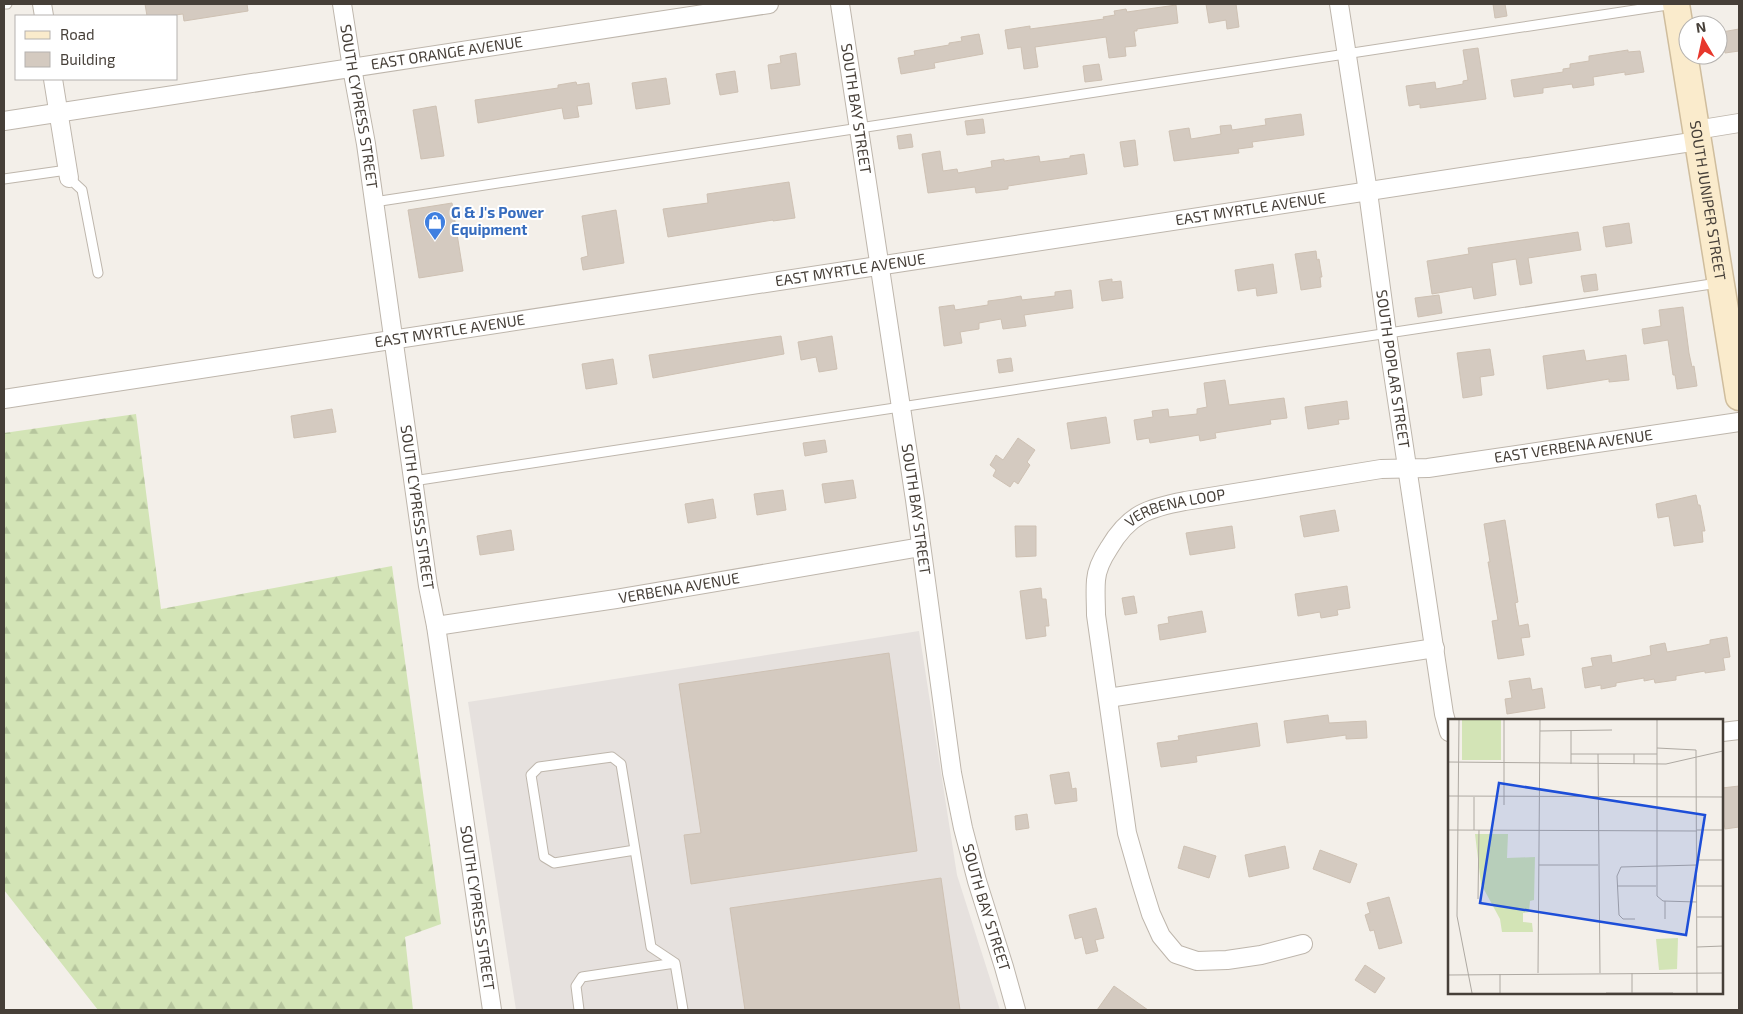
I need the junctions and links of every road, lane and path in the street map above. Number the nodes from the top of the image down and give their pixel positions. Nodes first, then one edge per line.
1 (342, 4) edge
2 (769, 4) edge
3 (840, 4) edge
4 (1339, 4) edge
5 (1676, 4) edge
6 (1346, 54) junction
7 (352, 68) junction
8 (53, 80) edge
9 (58, 113) junction
10 (4, 121) edge
11 (1739, 123) edge
12 (860, 128) junction
13 (1697, 136) junction
14 (68, 174) junction
15 (4, 179) edge
16 (1368, 192) junction
17 (374, 202) junction
18 (880, 266) junction
19 (98, 273) dead end
20 (1721, 282) junction
21 (1387, 333) junction
22 (394, 340) junction
23 (1738, 387) edge
24 (4, 399) edge
25 (900, 407) junction
26 (1739, 422) edge
27 (1406, 468) junction
28 (413, 481) junction
29 (921, 547) junction
30 (436, 626) junction
31 (1435, 648) junction
32 (1108, 698) junction
33 (1448, 728) edge
34 (1739, 730) edge
35 (1723, 732) edge
36 (635, 850) junction
37 (1303, 944) dead end
38 (650, 948) junction
39 (675, 963) junction
40 (654, 966) junction
41 (492, 1010) edge
42 (580, 1010) edge
43 (683, 1010) edge
44 (1016, 1010) edge

1 - 7 street, SOUTH CYPRESS STREET
2 - 7 street, EAST ORANGE AVENUE
3 - 12 street, SOUTH BAY STREET
4 - 6 street, SOUTH POPLAR STREET
5 - 6 lane
5 - 13 street, SOUTH JUNIPER STREET
6 - 12 lane
6 - 16 street, SOUTH POPLAR STREET
7 - 9 street, EAST ORANGE AVENUE
7 - 17 street, SOUTH CYPRESS STREET
8 - 9 street
9 - 10 street, EAST ORANGE AVENUE
9 - 14 street
11 - 13 street, EAST MYRTLE AVENUE
12 - 17 lane
12 - 18 street, SOUTH BAY STREET
13 - 16 street, EAST MYRTLE AVENUE
13 - 20 street, SOUTH JUNIPER STREET
14 - 15 lane
14 - 19 lane
16 - 18 street, EAST MYRTLE AVENUE
16 - 21 street, SOUTH POPLAR STREET
17 - 22 street, SOUTH CYPRESS STREET
18 - 22 street, EAST MYRTLE AVENUE
18 - 25 street, SOUTH BAY STREET
20 - 21 lane
20 - 23 street, SOUTH JUNIPER STREET
21 - 25 lane
21 - 27 street, SOUTH POPLAR STREET
22 - 24 street, EAST MYRTLE AVENUE
22 - 28 street, SOUTH CYPRESS STREET
25 - 28 lane
25 - 29 street, SOUTH BAY STREET
26 - 27 street, EAST VERBENA AVENUE
27 - 31 street, SOUTH POPLAR STREET
27 - 32 street, VERBENA LOOP
28 - 30 street, SOUTH CYPRESS STREET
29 - 30 street, VERBENA AVENUE
29 - 44 street, SOUTH BAY STREET
30 - 41 street, SOUTH CYPRESS STREET
31 - 32 street
31 - 33 street, SOUTH POPLAR STREET
32 - 37 street, VERBENA LOOP
34 - 35 street
36 - 36 lane
36 - 38 lane
38 - 39 lane
38 - 40 lane
39 - 40 lane
39 - 43 lane
40 - 42 lane

